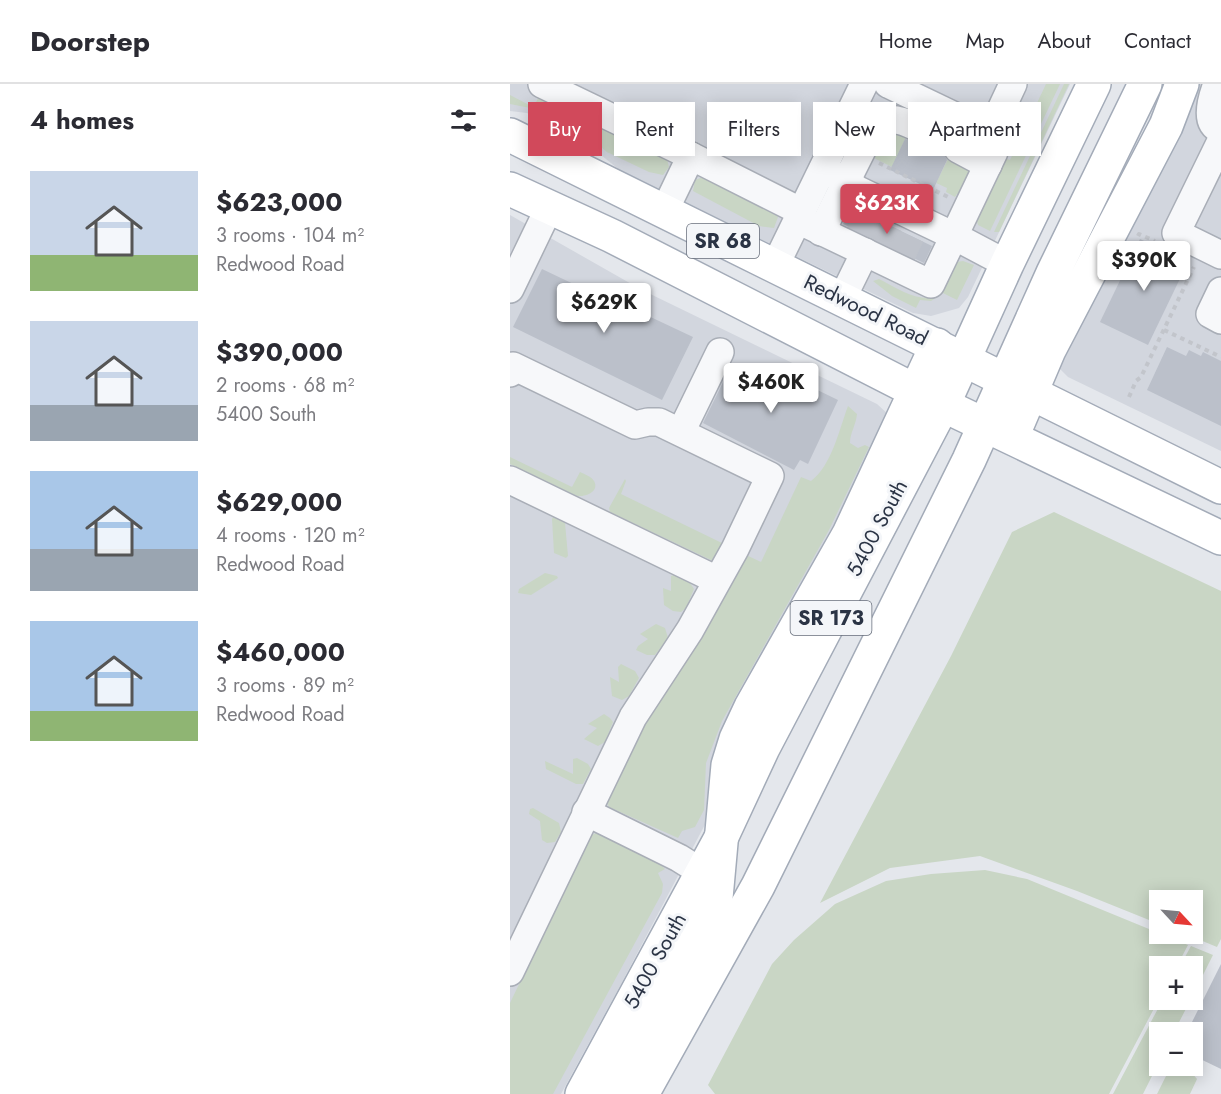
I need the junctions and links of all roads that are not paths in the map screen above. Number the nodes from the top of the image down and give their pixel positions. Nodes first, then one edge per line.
1 (543, 84) edge
2 (864, 84) edge
3 (888, 84) edge
4 (1013, 84) edge
5 (1094, 84) edge
6 (1145, 84) edge
7 (1182, 84) edge
8 (1218, 84) edge
9 (925, 102) tunnel mouth
10 (1005, 102) edge
11 (614, 119) edge
12 (908, 124) tunnel mouth
13 (1221, 130) edge
14 (510, 135) edge
15 (1221, 141) edge
16 (691, 156) joint
17 (971, 156) tunnel mouth
18 (992, 156) edge
19 (988, 165) junction
20 (822, 169) junction
21 (846, 181) junction
22 (510, 189) edge
23 (549, 208) junction
24 (664, 212) junction
25 (807, 221) junction
26 (884, 235) junction
27 (954, 236) junction
28 (1209, 258) edge
29 (1007, 264) junction
30 (775, 266) junction
31 (510, 289) edge
32 (1221, 291) edge
33 (842, 298) junction
34 (1221, 320) edge
35 (720, 352) dead end
36 (951, 352) junction
37 (510, 373) edge
38 (1018, 385) junction
39 (930, 397) junction
40 (999, 431) junction
41 (681, 432) junction
42 (510, 480) edge
43 (1221, 487) edge
44 (1221, 538) edge
45 (717, 580) junction
46 (586, 812) junction
47 (723, 834) junction
48 (703, 873) junction
49 (510, 972) edge
50 (582, 1094) edge
51 (612, 1094) edge
52 (642, 1094) edge

1 - 11 lane
2 - 20 lane
3 - 9 lane
4 - 10 lane
5 - 29 main road
6 - 38 main road, SR 173
7 - 38 main road
8 - 13 lane
12 - 21 lane
14 - 24 main road, Redwood Road / SR 68
15 - 28 lane
16 - 24 lane
16 - 25 lane
17 - 19 lane
18 - 19 lane
19 - 27 lane
20 - 21 lane
20 - 25 lane
21 - 25 lane
21 - 26 lane
22 - 23 main road, SR 68
23 - 31 lane
23 - 39 main road, SR 68
24 - 30 main road, Redwood Road / SR 68
25 - 26 lane
25 - 30 lane
26 - 27 lane
26 - 27 lane
26 - 33 lane
27 - 29 lane
29 - 36 main road
30 - 33 main road, Redwood Road / SR 68
32 - 34 lane
33 - 36 main road, Redwood Road / SR 68
35 - 41 lane
36 - 38 main road, Redwood Road / SR 68
36 - 39 main road
37 - 41 lane
38 - 40 main road, SR 173
38 - 43 main road, Redwood Road / SR 68
39 - 40 main road, SR 68
39 - 47 main road
40 - 44 main road, SR 68
40 - 52 main road, SR 173
41 - 45 lane
42 - 45 lane
45 - 46 lane
46 - 48 lane
46 - 49 lane
47 - 48 main road, 5400 South
47 - 51 main road
48 - 50 main road, 5400 South

